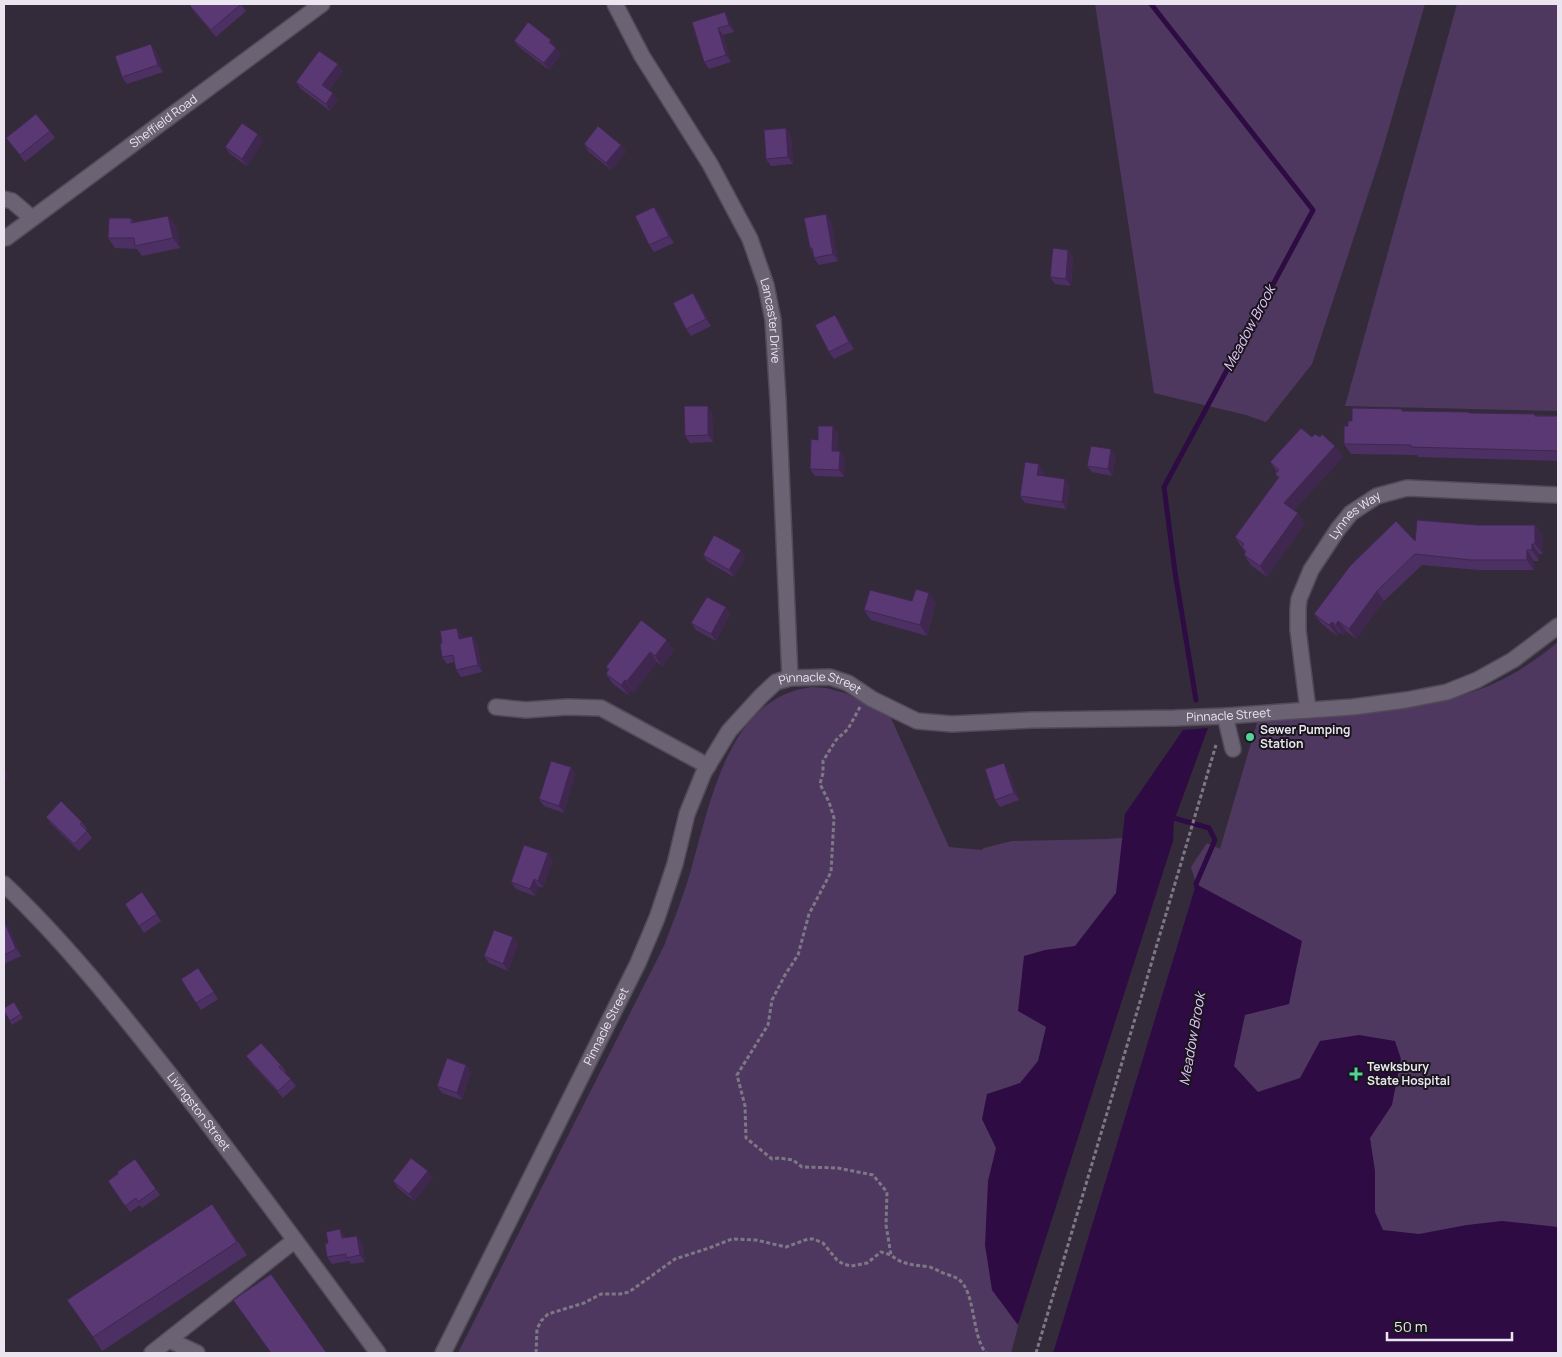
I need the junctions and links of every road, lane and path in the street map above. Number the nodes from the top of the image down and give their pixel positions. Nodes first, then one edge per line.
1 (322, 4) edge
2 (615, 4) edge
3 (4, 199) edge
4 (32, 218) junction
5 (6, 238) dead end
6 (1558, 495) edge
7 (1558, 626) edge
8 (790, 678) junction
9 (866, 696) junction
10 (496, 707) dead end
11 (1308, 710) junction
12 (1224, 716) junction
13 (1216, 744) dead end
14 (1233, 749) dead end
15 (708, 766) junction
16 (4, 884) edge
17 (295, 1240) junction
18 (891, 1255) junction
19 (169, 1340) junction
20 (152, 1353) edge
21 (197, 1353) edge
22 (378, 1353) edge
23 (443, 1353) edge
24 (536, 1353) edge
25 (986, 1353) edge
26 (1036, 1353) edge

1 - 4 street, Sheffield Road
2 - 8 street, Lancaster Drive
3 - 4 street
4 - 5 street, Sheffield Road
6 - 11 street, Lynnes Way
7 - 11 street, Pinnacle Street
8 - 9 street, Pinnacle Street
8 - 15 street, Pinnacle Street
9 - 12 street, Pinnacle Street
9 - 18 path
10 - 15 street
11 - 12 street, Pinnacle Street
12 - 14 street
13 - 26 path
15 - 23 street, Pinnacle Street
16 - 17 street, Livingston Street
17 - 19 street
17 - 22 street, Livingston Street
18 - 24 path
18 - 25 path
19 - 20 street
19 - 21 street

